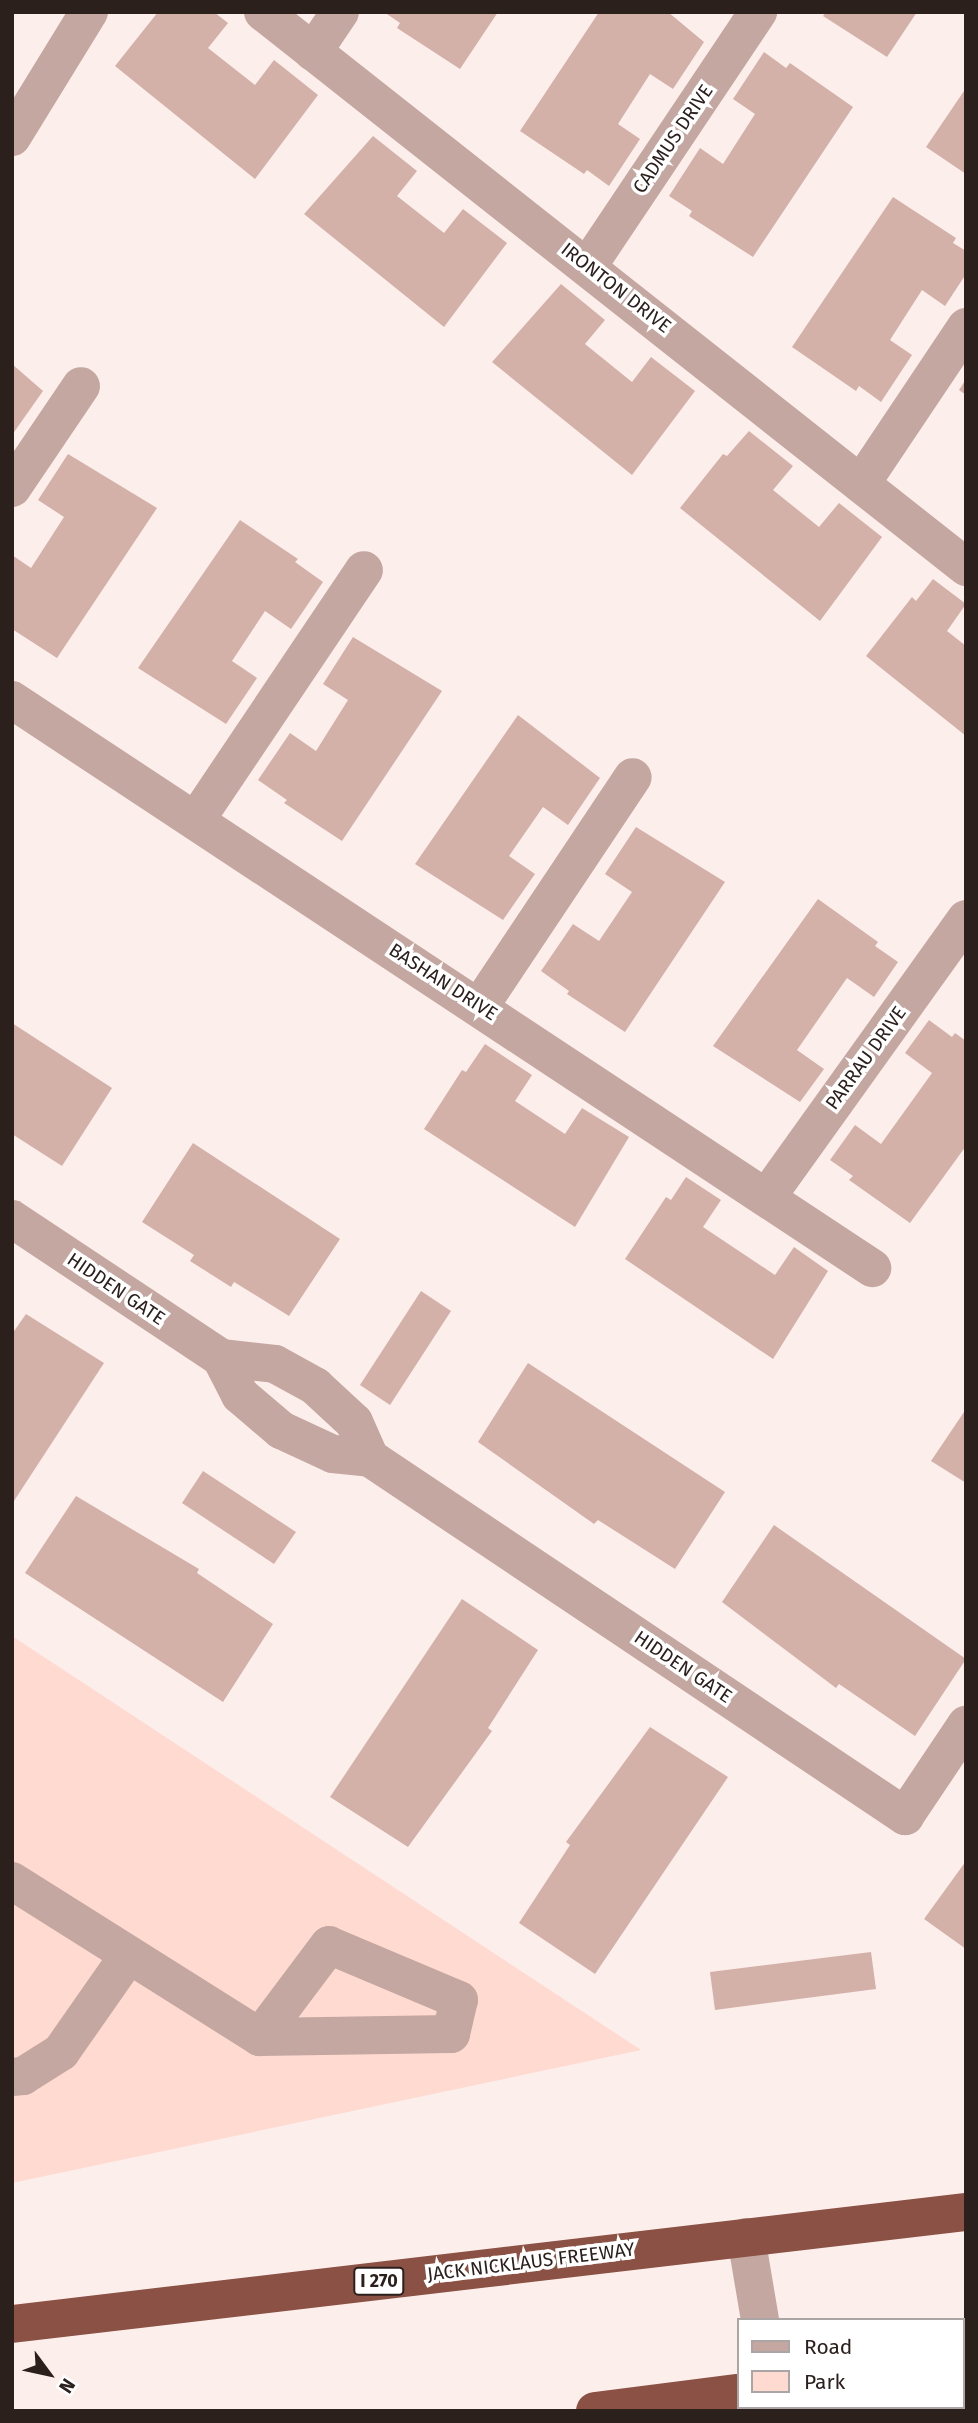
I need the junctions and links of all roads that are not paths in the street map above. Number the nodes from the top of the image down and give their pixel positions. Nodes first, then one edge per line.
1 (89, 12) edge
2 (263, 12) edge
3 (340, 12) edge
4 (758, 12) edge
5 (313, 52) junction
6 (12, 137) edge
7 (588, 266) junction
8 (966, 327) edge
9 (81, 386) dead end
10 (861, 484) junction
11 (12, 488) edge
12 (966, 567) edge
13 (364, 570) dead end
14 (12, 700) edge
15 (633, 776) dead end
16 (196, 820) junction
17 (966, 919) edge
18 (480, 1006) junction
19 (767, 1197) junction
20 (12, 1219) edge
21 (873, 1268) dead end
22 (221, 1358) junction
23 (370, 1458) junction
24 (966, 1725) edge
25 (12, 1881) edge
26 (128, 1956) junction
27 (260, 2037) dead end
28 (12, 2077) edge
29 (966, 2211) edge
30 (746, 2237) junction
31 (760, 2318) edge
32 (12, 2324) edge
33 (736, 2393) edge
34 (595, 2411) edge

1 - 6 street
2 - 5 street, IRONTON DRIVE
3 - 5 street
4 - 7 street, CADMUS DRIVE
5 - 7 street, IRONTON DRIVE
7 - 10 street, IRONTON DRIVE
8 - 10 street
9 - 11 street
10 - 12 street, IRONTON DRIVE
13 - 16 street
14 - 16 street, BASHAN DRIVE
15 - 18 street
16 - 18 street, BASHAN DRIVE
17 - 19 street, PARRAU DRIVE
18 - 19 street, BASHAN DRIVE
19 - 21 street, BASHAN DRIVE
20 - 22 street, HIDDEN GATE
22 - 23 street, HIDDEN GATE
22 - 23 street, HIDDEN GATE
23 - 24 street, HIDDEN GATE
25 - 26 street
26 - 27 street
26 - 28 street
29 - 30 highway, JACK NICKLAUS FREEWAY / I 270
30 - 31 street
30 - 32 highway, JACK NICKLAUS FREEWAY / I 270
33 - 34 highway

